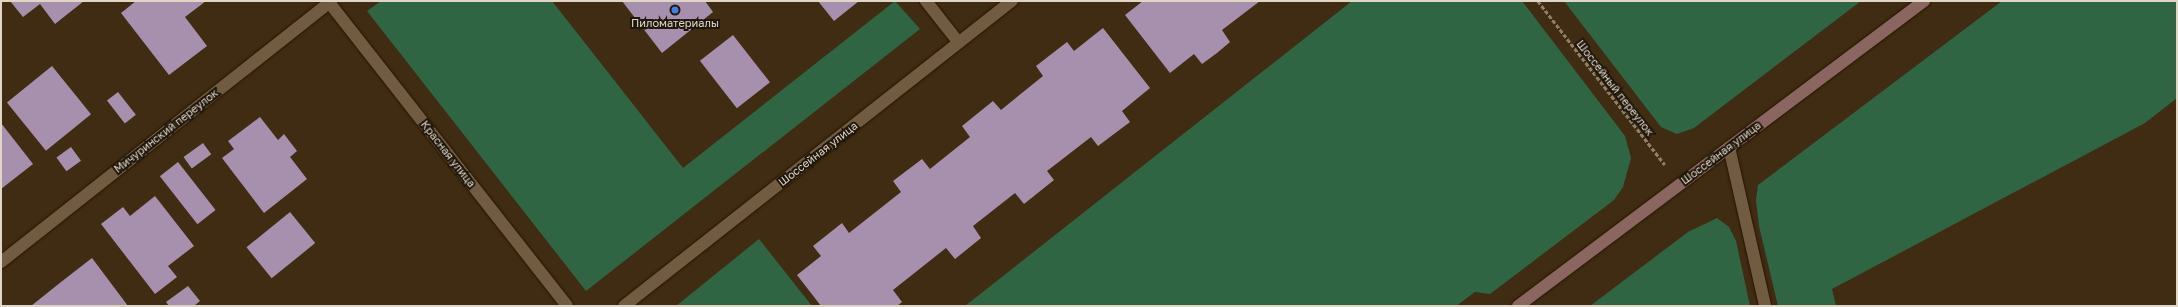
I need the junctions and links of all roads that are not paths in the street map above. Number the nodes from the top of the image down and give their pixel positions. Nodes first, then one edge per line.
1 (329, 1) edge
2 (926, 1) edge
3 (1012, 1) edge
4 (1924, 1) edge
5 (959, 43) junction
6 (1729, 147) junction
7 (1, 262) edge
8 (567, 306) edge
9 (624, 306) edge
10 (1518, 306) edge
11 (1765, 306) edge

1 - 7 street, Мичуринский переулок
1 - 8 street, Красная улица
2 - 5 street
3 - 5 street, Шоссейная улица
4 - 6 main road, Шоссейная улица
5 - 9 street, Шоссейная улица
6 - 10 main road, Шоссейная улица
6 - 11 street

